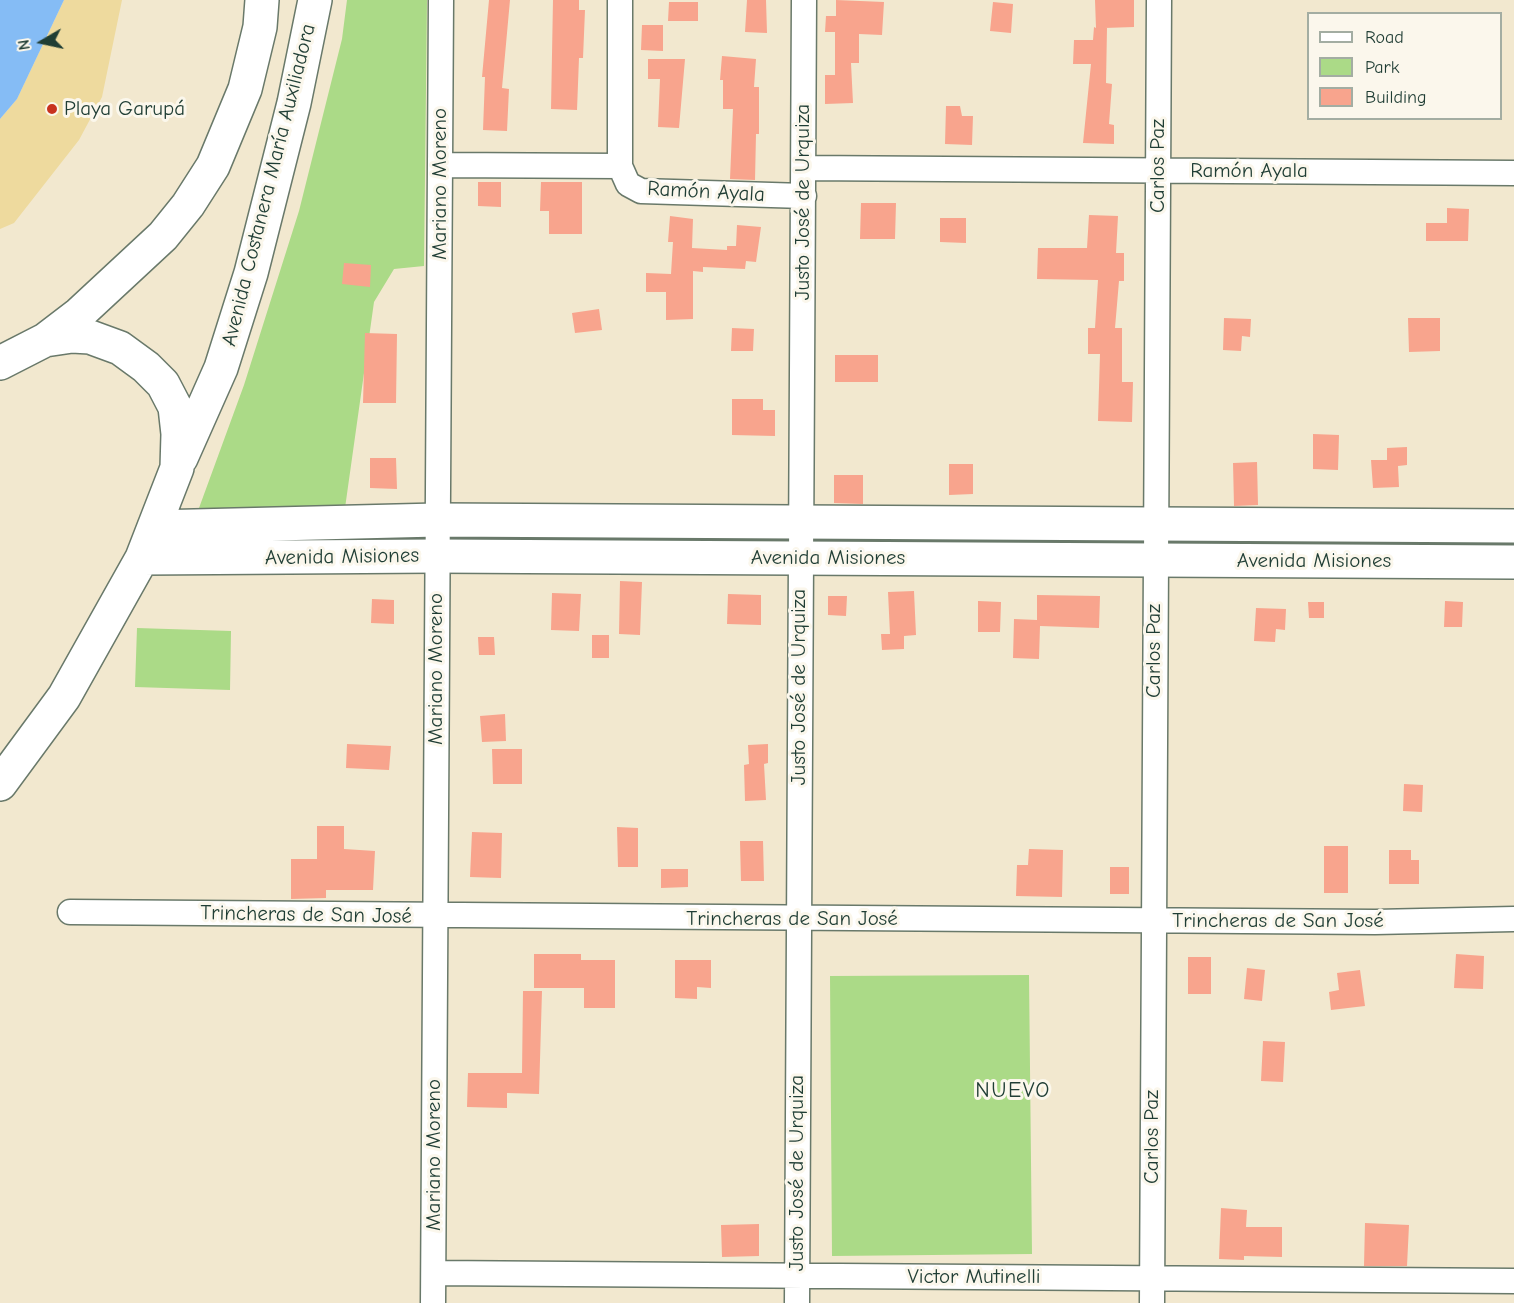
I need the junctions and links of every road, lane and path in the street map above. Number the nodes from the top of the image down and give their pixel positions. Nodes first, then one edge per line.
1 (262, 0) edge
2 (315, 0) edge
3 (441, 0) edge
4 (620, 0) edge
5 (804, 0) edge
6 (1159, 0) edge
7 (441, 165) junction
8 (620, 166) junction
9 (804, 168) junction
10 (1159, 170) junction
11 (1514, 173) edge
12 (804, 196) junction
13 (45, 340) junction
14 (0, 363) edge
15 (177, 468) junction
16 (437, 520) junction
17 (800, 522) junction
18 (1155, 524) junction
19 (1514, 526) edge
20 (154, 527) junction
21 (436, 556) junction
22 (142, 558) junction
23 (800, 558) junction
24 (1155, 560) junction
25 (1514, 562) edge
26 (36, 737) junction
27 (0, 750) edge
28 (0, 784) edge
29 (70, 912) dead end
30 (434, 916) junction
31 (798, 919) junction
32 (1514, 919) edge
33 (1152, 921) junction
34 (434, 1273) junction
35 (798, 1276) junction
36 (1152, 1278) junction
37 (1514, 1281) edge
38 (434, 1303) edge
39 (797, 1303) edge
40 (1152, 1303) edge

1 - 13 main road
2 - 15 main road, Avenida Costanera María Auxiliadora
3 - 7 street, Mariano Moreno
4 - 8 street
5 - 9 street, Justo José de Urquiza
6 - 10 street, Carlos Paz
7 - 8 street, Ramón Ayala
7 - 16 street, Mariano Moreno
8 - 12 street, Ramón Ayala
9 - 10 street, Ramón Ayala
9 - 12 street, Justo José de Urquiza
10 - 11 street, Ramón Ayala
10 - 18 street, Carlos Paz
12 - 17 street, Justo José de Urquiza
13 - 14 main road
13 - 15 main road
15 - 20 main road, Avenida Costanera María Auxiliadora
16 - 17 main road, Avenida Misiones
16 - 20 main road, Avenida Misiones
16 - 21 street, Mariano Moreno
17 - 18 main road, Avenida Misiones
17 - 23 street, Justo José de Urquiza
18 - 19 main road, Avenida Misiones
18 - 24 street, Carlos Paz
20 - 22 main road, Avenida Costanera María Auxiliadora
21 - 22 main road, Avenida Misiones
21 - 23 main road, Avenida Misiones
21 - 30 street, Mariano Moreno
22 - 26 main road, Avenida Costanera María Auxiliadora
23 - 24 main road, Avenida Misiones
23 - 31 street, Justo José de Urquiza
24 - 25 main road, Avenida Misiones
24 - 33 street, Carlos Paz
26 - 27 main road
26 - 28 main road
29 - 30 street, Trincheras de San José
30 - 31 street, Trincheras de San José
30 - 34 street, Mariano Moreno
31 - 33 street, Trincheras de San José
31 - 35 street, Justo José de Urquiza
32 - 33 street, Trincheras de San José
33 - 36 street, Carlos Paz
34 - 35 street, Victor Mutinelli
34 - 38 street, Mariano Moreno
35 - 36 street, Victor Mutinelli
35 - 39 street, Justo José de Urquiza
36 - 37 street, Victor Mutinelli
36 - 40 street, Carlos Paz

